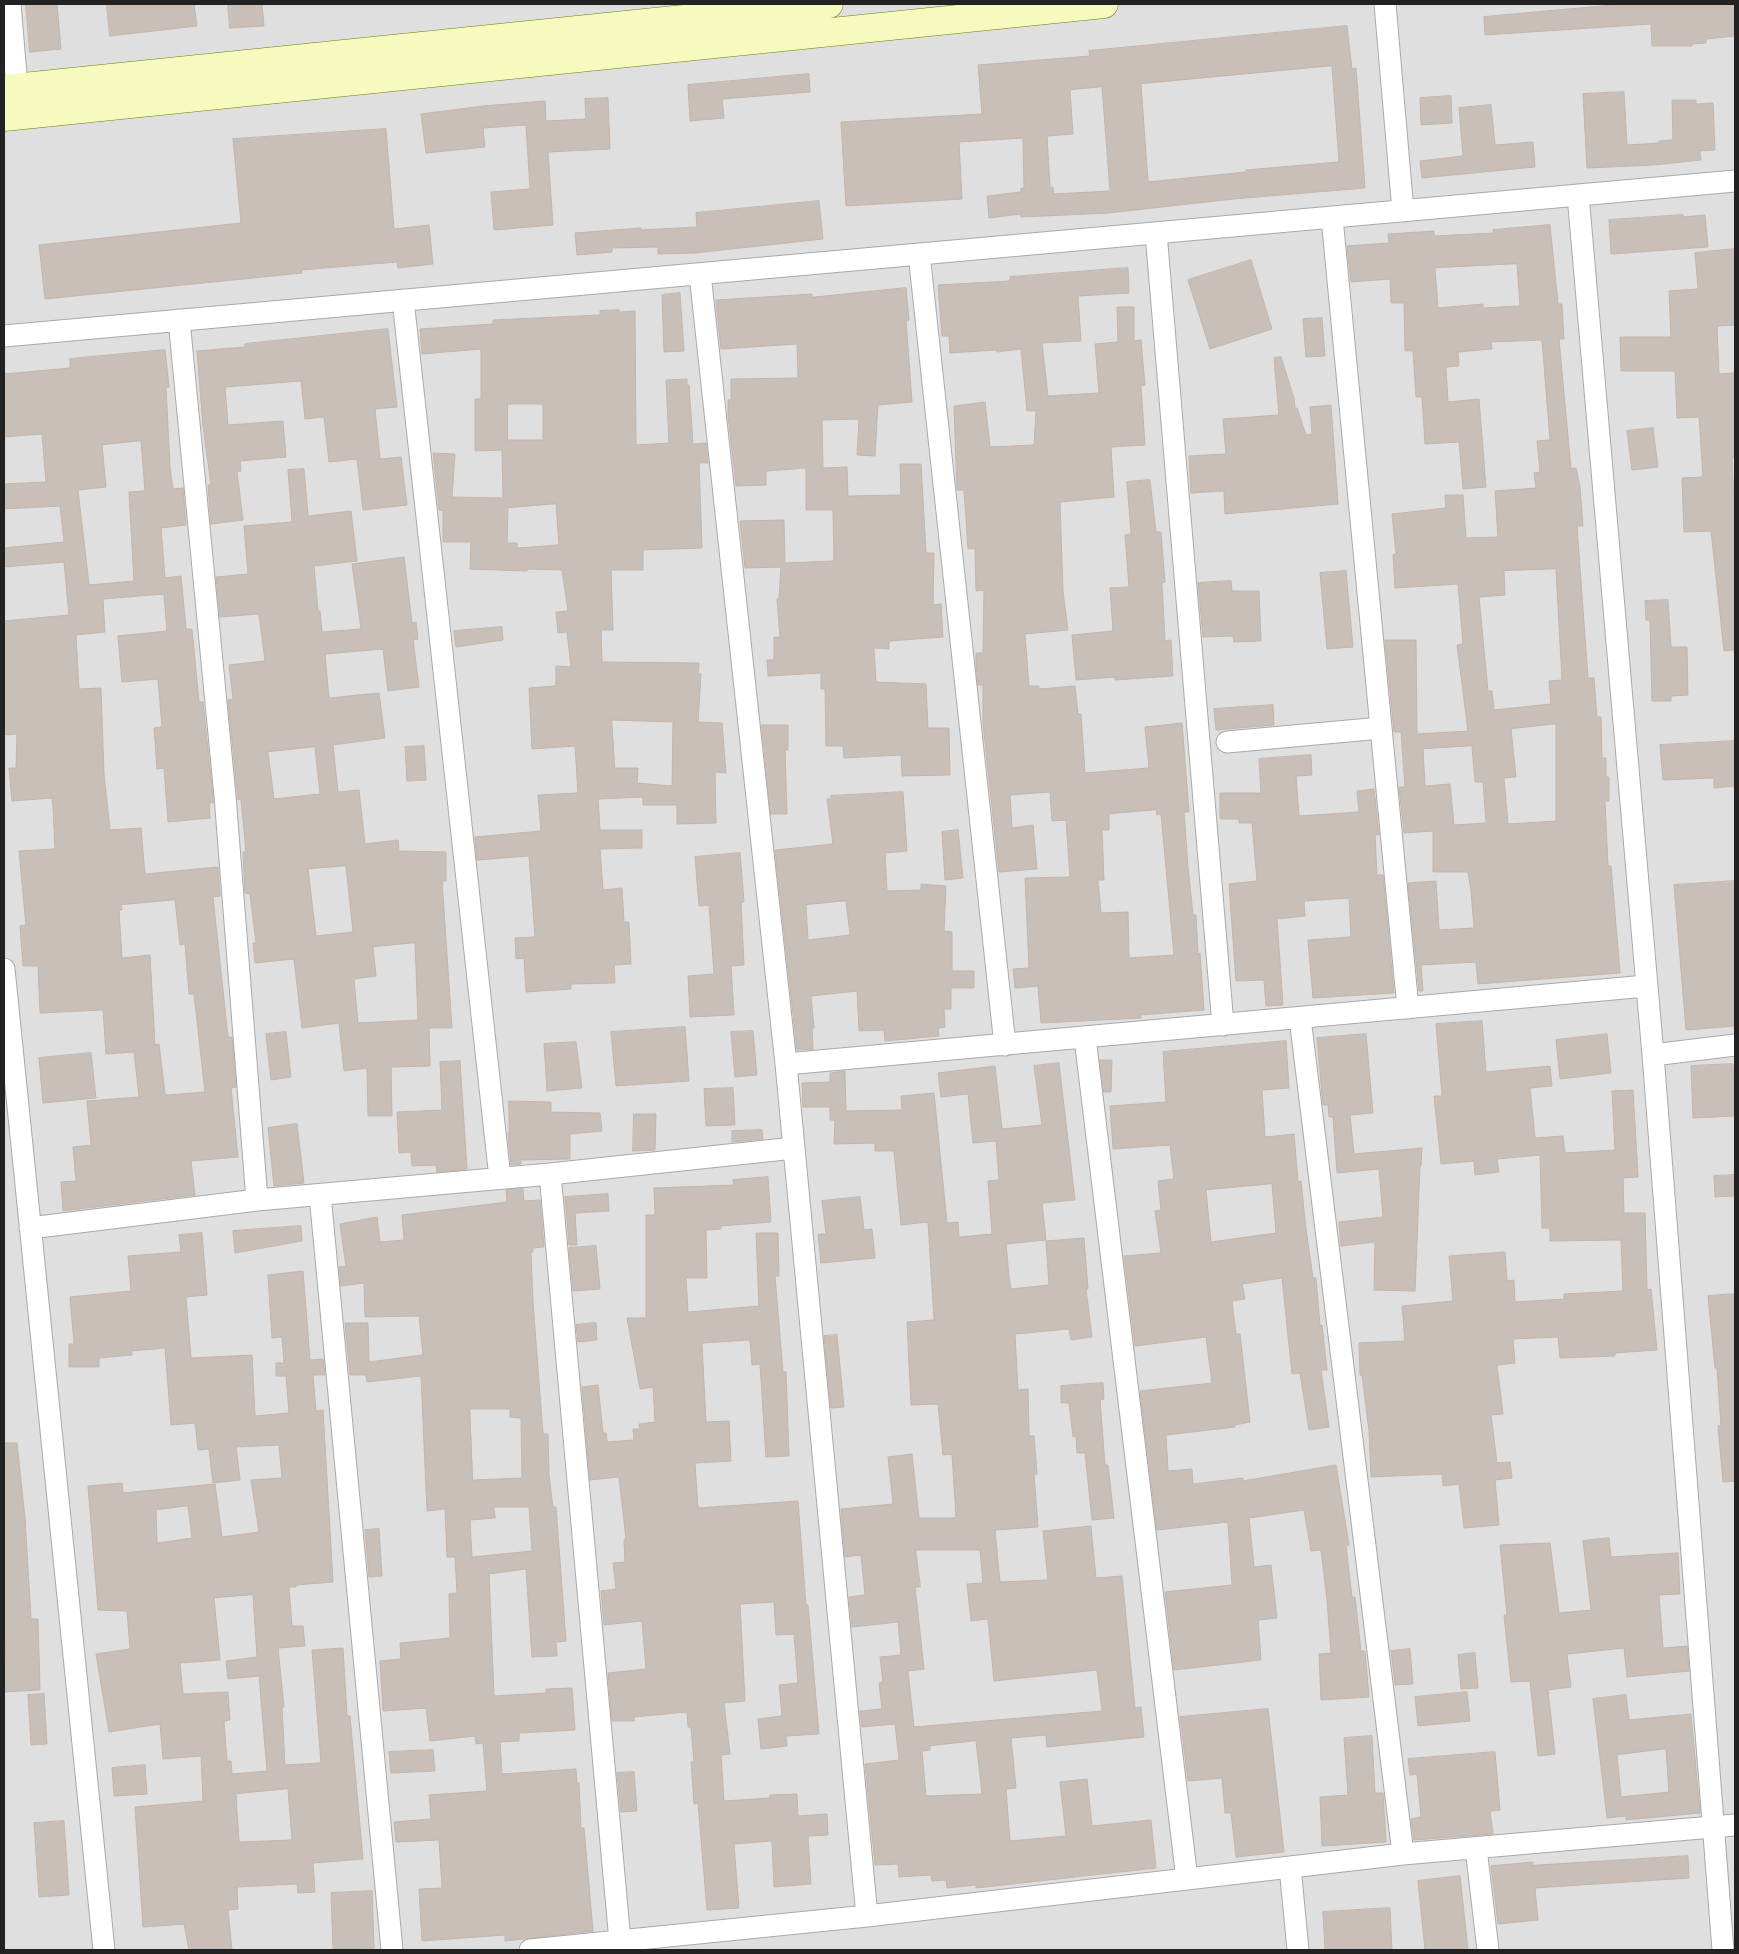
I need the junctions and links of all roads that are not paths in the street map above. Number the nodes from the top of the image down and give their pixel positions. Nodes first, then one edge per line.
1 (10, 4) edge
2 (829, 4) edge
3 (1104, 4) edge
4 (1385, 4) edge
5 (108, 78) junction
6 (11, 88) edge
7 (112, 106) junction
8 (4, 117) edge
9 (1735, 182) edge
10 (1578, 195) junction
11 (1403, 211) junction
12 (1332, 218) junction
13 (1156, 233) junction
14 (919, 254) junction
15 (700, 274) junction
16 (404, 300) junction
17 (180, 320) junction
18 (4, 336) edge
19 (1381, 728) junction
20 (1227, 742) dead end
21 (4, 969) edge
22 (1646, 986) junction
23 (1408, 1008) junction
24 (1300, 1018) junction
25 (1223, 1025) junction
26 (1084, 1038) junction
27 (1005, 1044) junction
28 (1735, 1045) edge
29 (1653, 1054) junction
30 (786, 1064) junction
31 (794, 1148) junction
32 (550, 1174) junction
33 (500, 1178) junction
34 (320, 1195) junction
35 (257, 1200) junction
36 (30, 1228) junction
37 (1735, 1825) edge
38 (1714, 1827) junction
39 (1476, 1848) junction
40 (1403, 1854) junction
41 (1290, 1867) junction
42 (1187, 1879) junction
43 (867, 1916) junction
44 (620, 1941) junction
45 (104, 1950) edge
46 (392, 1950) edge
47 (530, 1950) edge
48 (1298, 1950) edge
49 (1488, 1950) edge
50 (1723, 1950) edge

1 - 6 street
2 - 5 main road
3 - 7 main road
4 - 11 street
5 - 6 main road
5 - 7 main road
7 - 8 main road
9 - 10 street
10 - 11 street
10 - 22 street
11 - 12 street
12 - 13 street
12 - 19 street
13 - 14 street
13 - 25 street
14 - 15 street
14 - 27 street
15 - 16 street
15 - 30 street
16 - 17 street
16 - 33 street
17 - 18 street
17 - 35 street
19 - 20 street
19 - 23 street
21 - 36 street
22 - 23 street
22 - 29 street
23 - 24 street
24 - 25 street
24 - 40 street
25 - 26 street
26 - 27 street
26 - 42 street
27 - 30 street
28 - 29 street
29 - 38 street
30 - 31 street
31 - 32 street
31 - 43 street
32 - 33 street
32 - 44 street
33 - 34 street
34 - 35 street
34 - 46 street
35 - 36 street
36 - 45 street
37 - 38 street
38 - 39 street
38 - 50 street
39 - 40 street
39 - 49 street
40 - 41 street
41 - 42 street
41 - 48 street
42 - 43 street
43 - 44 street
44 - 47 street

